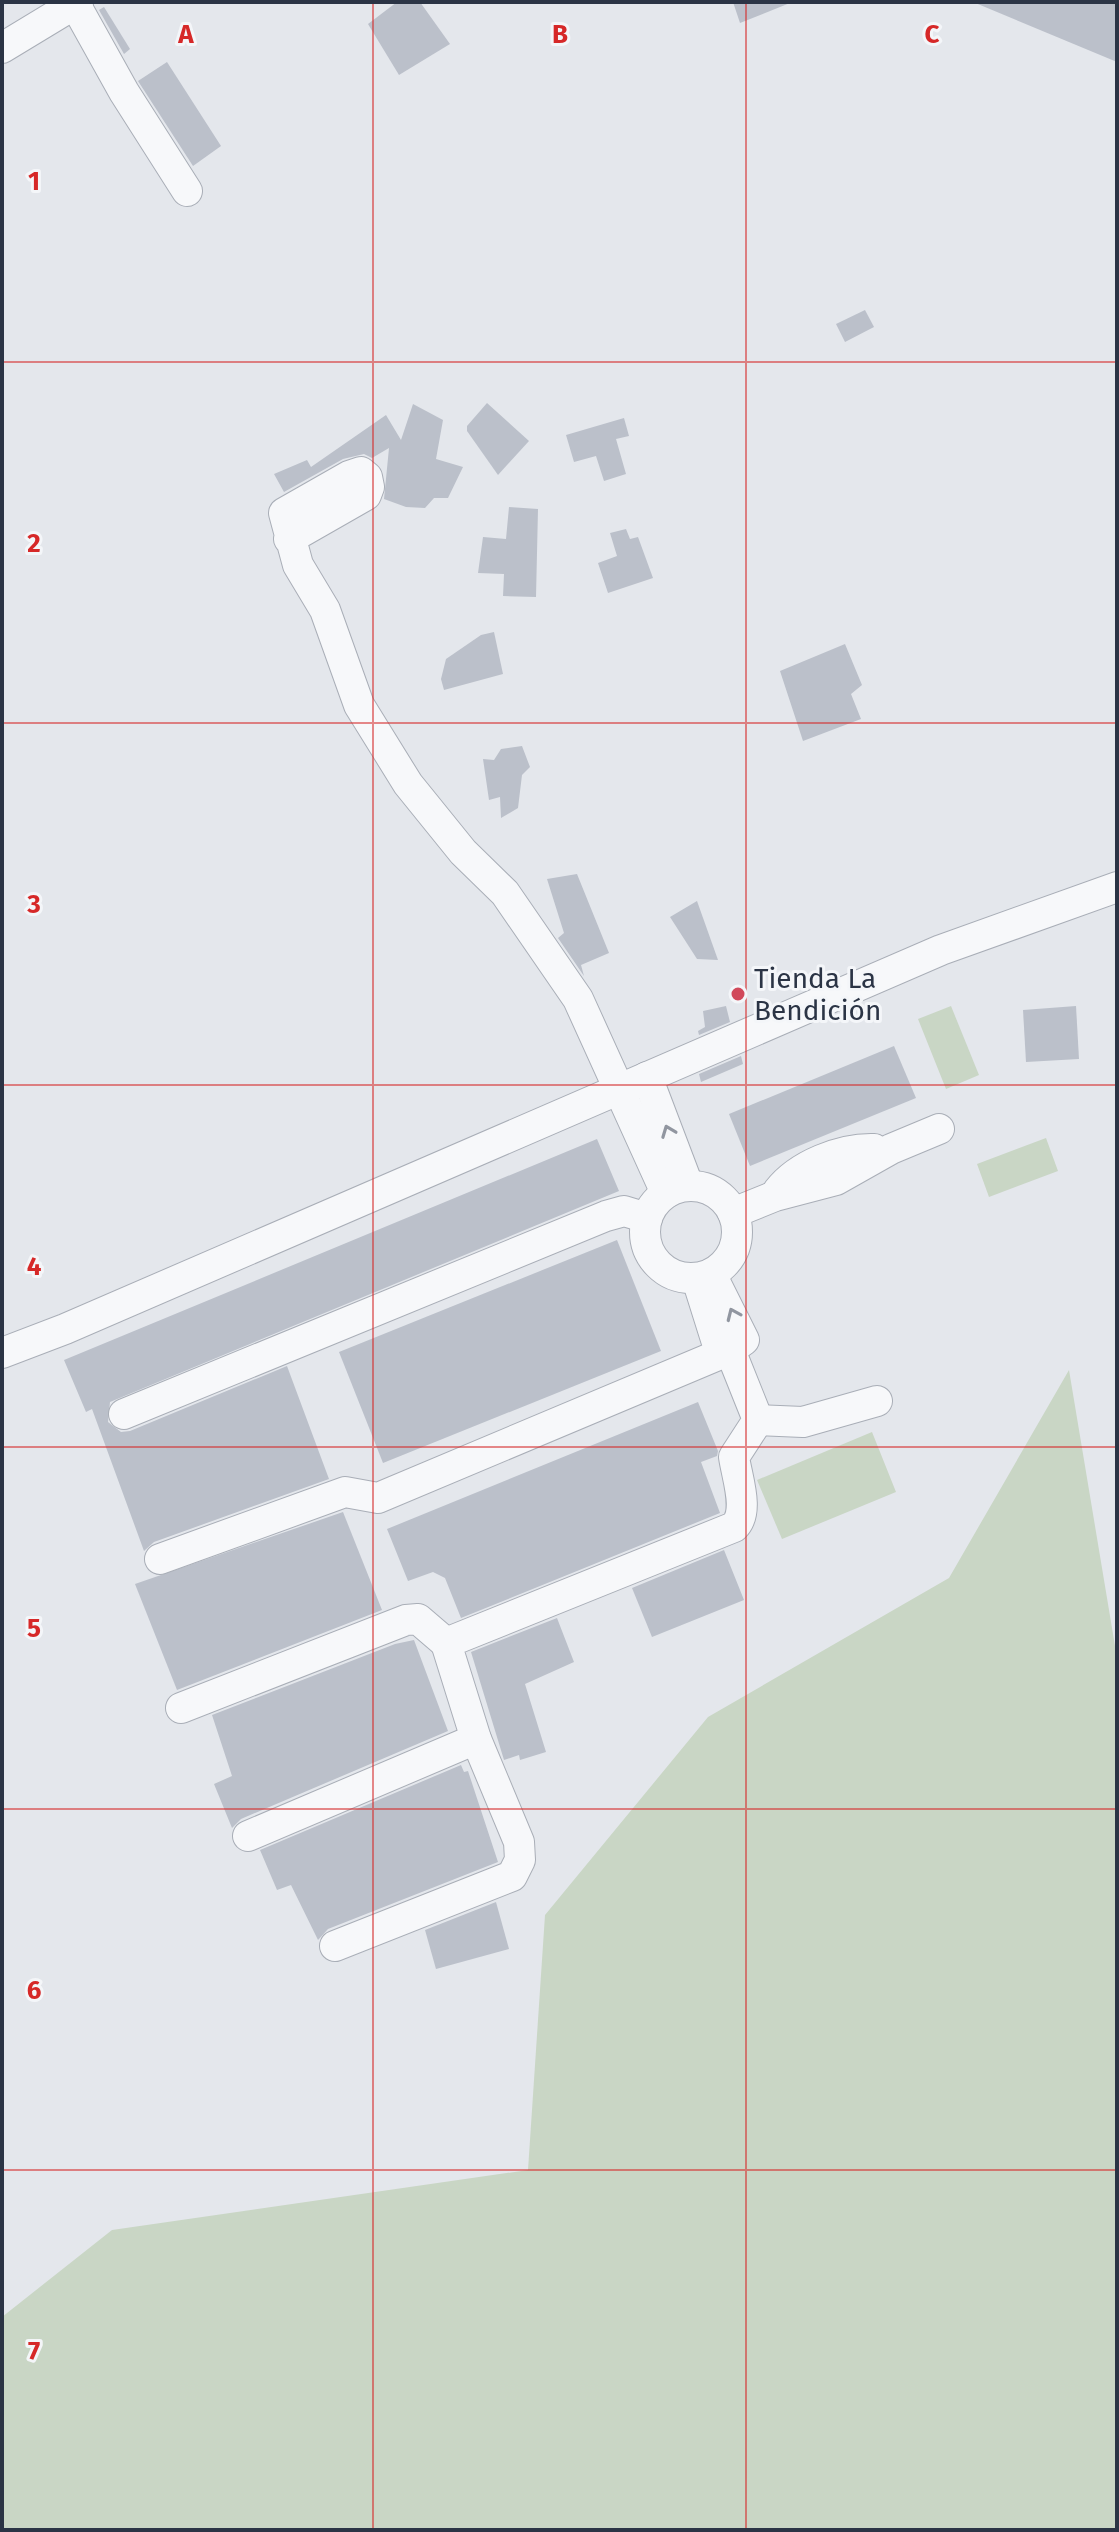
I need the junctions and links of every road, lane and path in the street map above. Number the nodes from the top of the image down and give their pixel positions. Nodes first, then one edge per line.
1 (77, 3) edge
2 (2, 48) edge
3 (187, 191) dead end
4 (289, 539) dead end
5 (1117, 887) edge
6 (634, 1083) junction
7 (939, 1129) dead end
8 (677, 1189) junction
9 (733, 1213) junction
10 (647, 1218) junction
11 (704, 1276) junction
12 (730, 1350) junction
13 (2, 1353) edge
14 (877, 1401) dead end
15 (124, 1414) dead end
16 (758, 1420) junction
17 (160, 1559) dead end
18 (446, 1643) junction
19 (181, 1708) dead end
20 (476, 1739) junction
21 (248, 1836) dead end
22 (335, 1946) dead end

1 - 2 street
1 - 3 street
4 - 6 street
5 - 6 street
6 - 8 street
6 - 13 street
7 - 9 street
8 - 9 street
8 - 10 street
9 - 11 street
10 - 11 street
10 - 15 street
11 - 12 street
12 - 16 street
12 - 17 street
14 - 16 street
16 - 18 street
18 - 19 street
18 - 20 street
20 - 21 street
20 - 22 street

